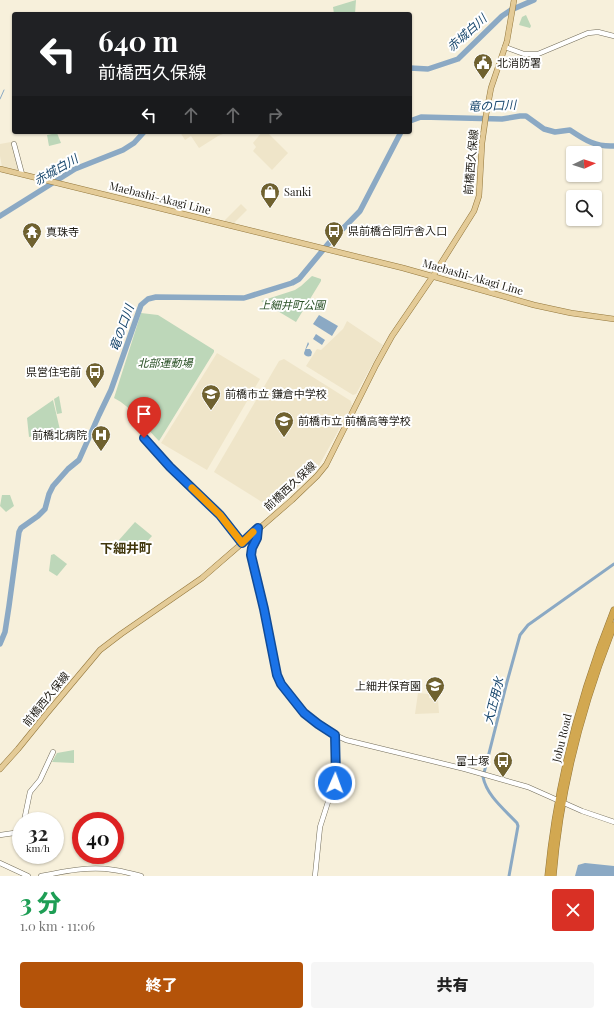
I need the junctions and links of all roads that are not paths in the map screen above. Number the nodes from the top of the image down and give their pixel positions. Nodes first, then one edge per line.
1 (514, 1) edge
2 (614, 36) edge
3 (505, 47) junction
4 (14, 144) dead end
5 (0, 169) edge
6 (22, 174) junction
7 (433, 276) junction
8 (614, 319) edge
9 (144, 438) dead end
10 (258, 528) junction
11 (242, 543) junction
12 (614, 610) edge
13 (614, 625) edge
14 (335, 735) junction
15 (53, 752) dead end
16 (0, 768) edge
17 (560, 801) junction
18 (26, 812) edge
19 (614, 822) edge
20 (12, 833) edge
21 (0, 835) edge
22 (0, 863) edge
23 (28, 876) edge
24 (41, 876) edge
25 (142, 876) edge
26 (315, 876) edge
27 (548, 876) edge
28 (552, 876) edge

1 - 3 main road, 前橋西久保線
2 - 3 street
3 - 7 main road, 前橋西久保線
4 - 6 street
5 - 6 main road
6 - 7 main road, Maebashi-Akagi Line
7 - 8 main road, Maebashi-Akagi Line
7 - 10 main road, 前橋西久保線
9 - 11 street
10 - 11 main road, 前橋西久保線
10 - 14 street
11 - 16 main road, 前橋西久保線
12 - 17 highway, Jobu Road
13 - 17 highway, Jobu Road
14 - 17 street
14 - 26 street
15 - 18 street
17 - 19 street
17 - 27 highway, Jobu Road
17 - 28 highway, Jobu Road
20 - 21 street
22 - 23 street
24 - 25 street

